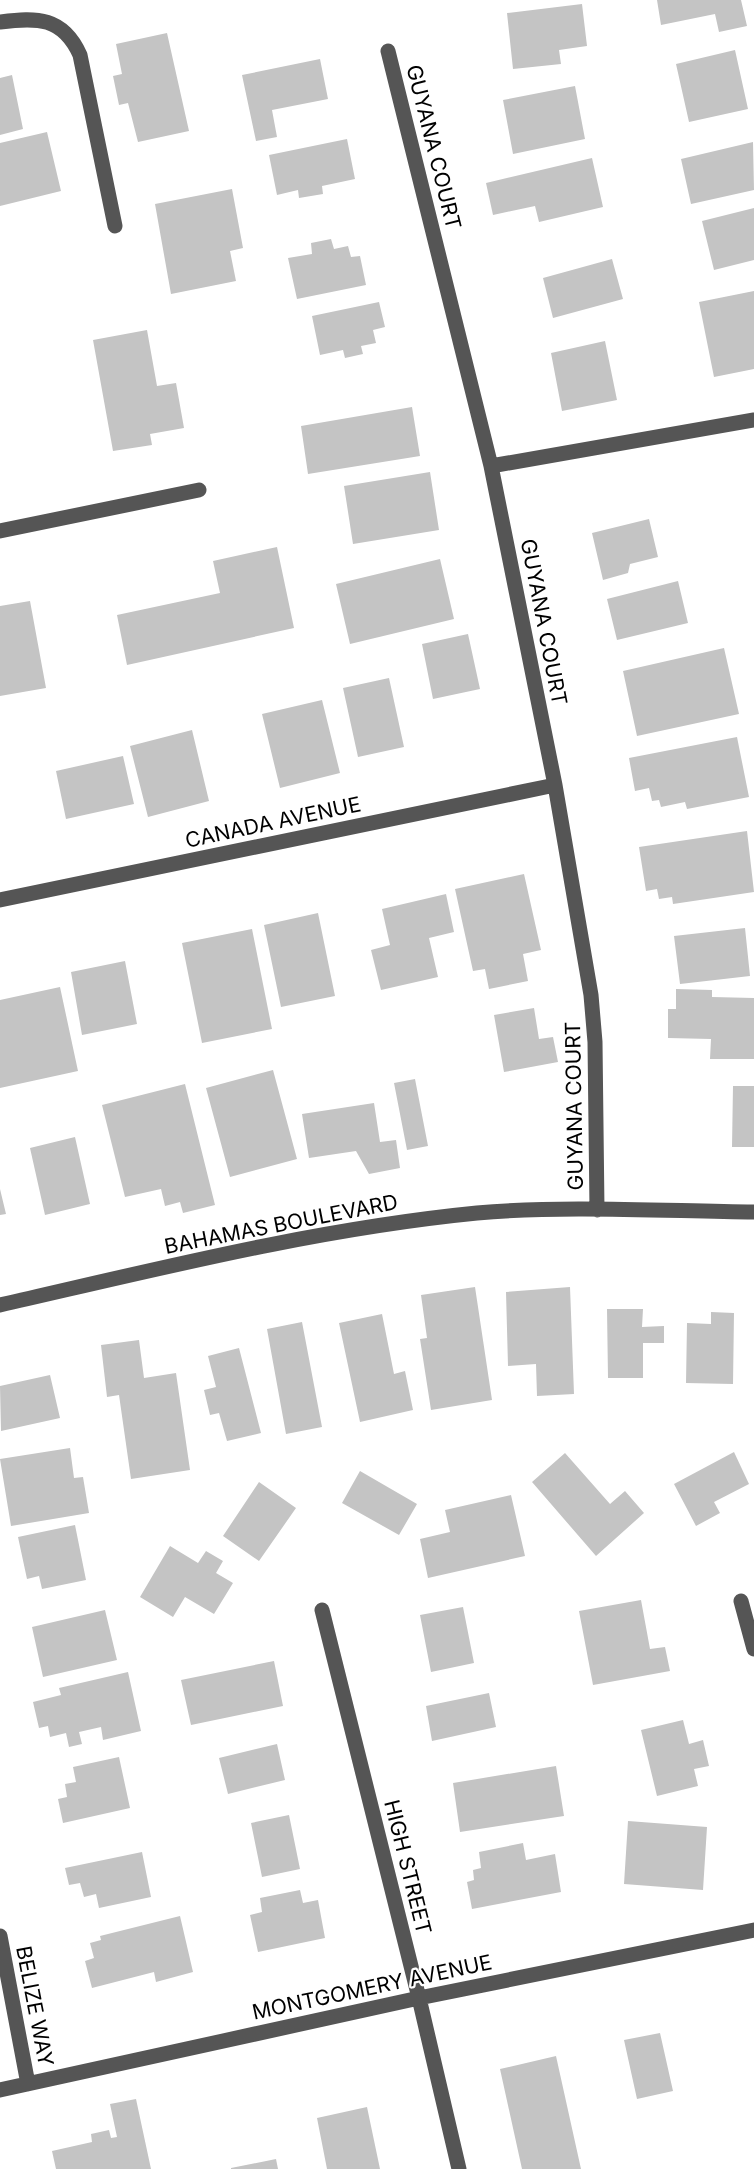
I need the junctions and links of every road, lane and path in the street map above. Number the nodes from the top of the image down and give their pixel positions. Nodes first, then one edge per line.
1 (0, 22) edge
2 (388, 51) dead end
3 (115, 226) dead end
4 (754, 420) edge
5 (491, 466) junction
6 (199, 490) dead end
7 (0, 531) edge
8 (555, 785) junction
9 (0, 900) edge
10 (597, 1210) junction
11 (754, 1212) edge
12 (0, 1305) edge
13 (741, 1601) dead end
14 (322, 1610) dead end
15 (754, 1649) edge
16 (754, 1930) edge
17 (0, 1936) edge
18 (419, 1998) junction
19 (28, 2084) junction
20 (0, 2090) edge
21 (459, 2169) edge

1 - 3 street
2 - 5 street, GUYANA COURT
4 - 5 street
5 - 8 street, GUYANA COURT
6 - 7 street
8 - 9 street, CANADA AVENUE
8 - 10 street, GUYANA COURT
10 - 11 street, BAHAMAS BOULEVARD
10 - 12 street, BAHAMAS BOULEVARD
13 - 15 street
14 - 18 street, HIGH STREET
16 - 18 street, MONTGOMERY AVENUE
17 - 19 street, BELIZE WAY
18 - 19 street, MONTGOMERY AVENUE
18 - 21 street, HIGH STREET
19 - 20 street, MONTGOMERY AVENUE

